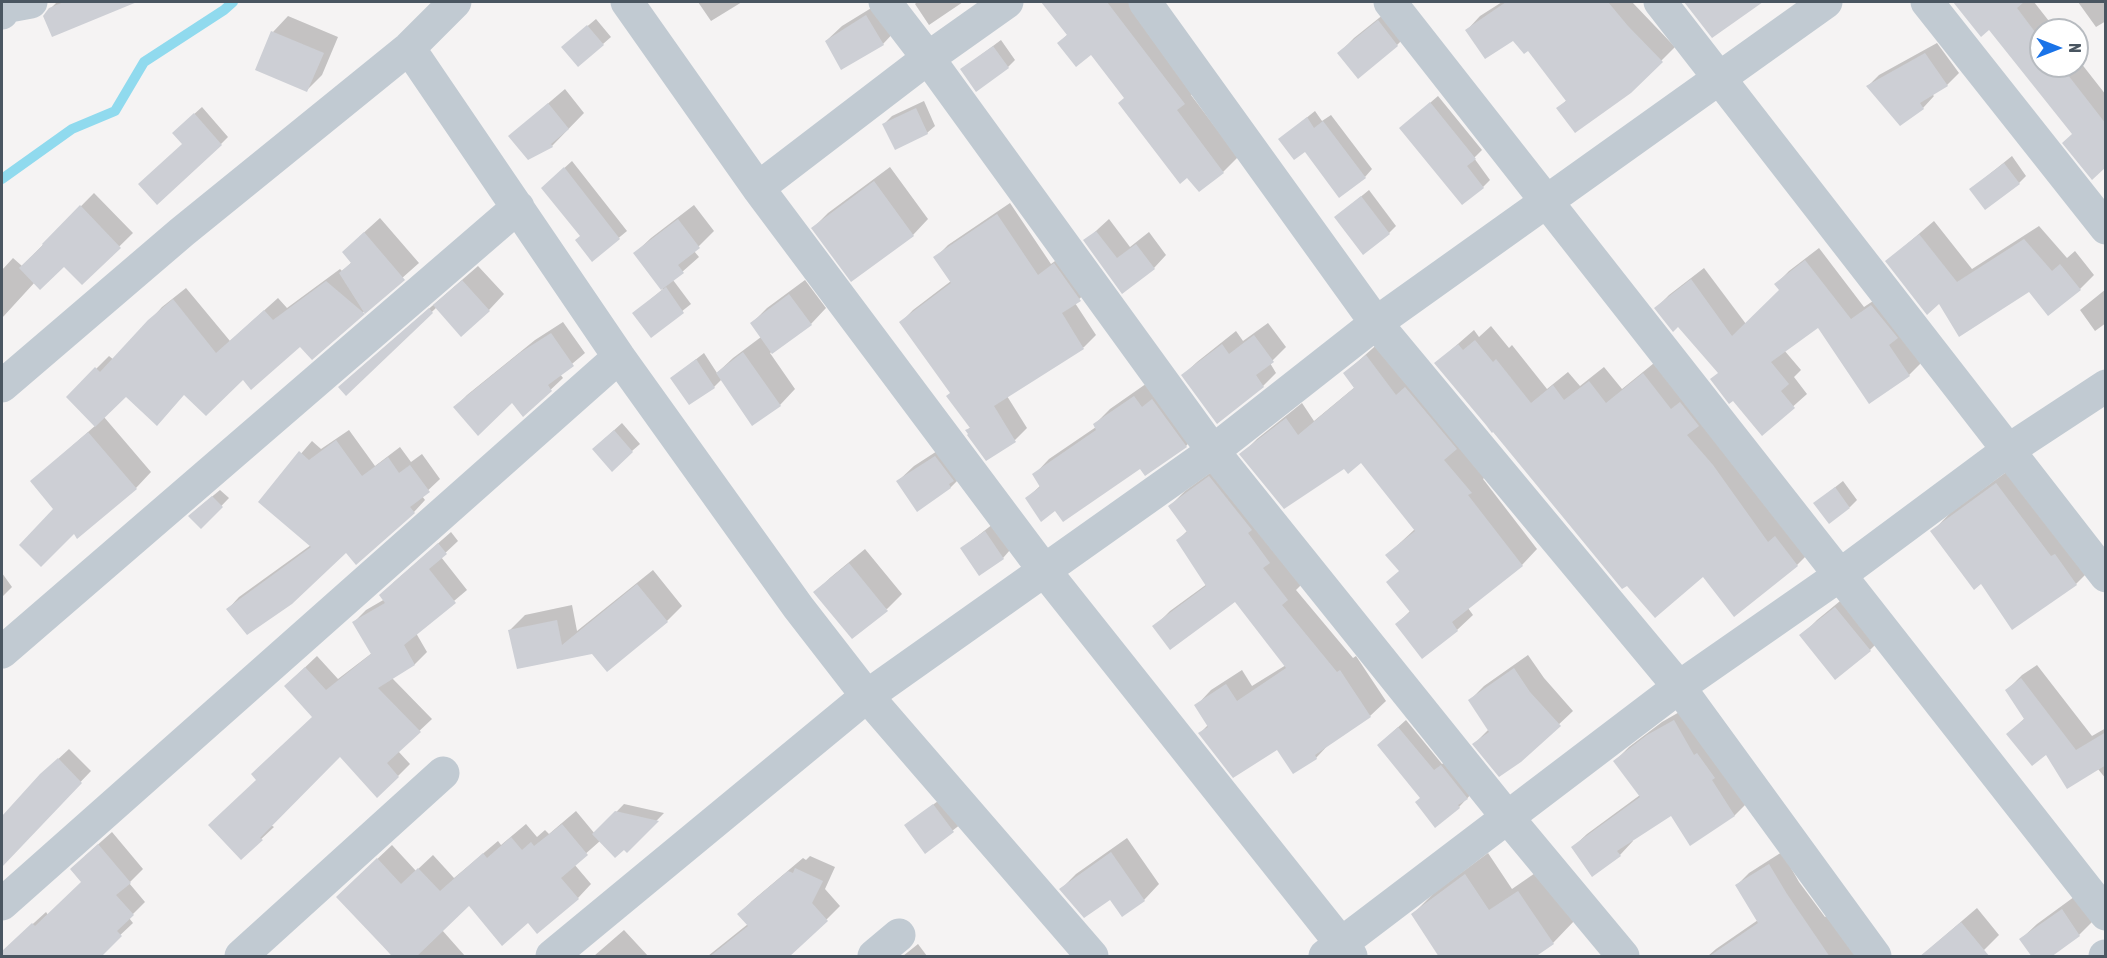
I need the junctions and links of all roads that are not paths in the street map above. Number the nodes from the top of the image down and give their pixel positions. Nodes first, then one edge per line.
1 (455, 2) edge
2 (627, 2) edge
3 (885, 2) edge
4 (1007, 2) edge
5 (1145, 2) edge
6 (1390, 2) edge
7 (1660, 2) edge
8 (1826, 2) edge
9 (1927, 2) edge
10 (409, 48) junction
11 (928, 58) junction
12 (1720, 77) junction
13 (758, 188) junction
14 (1547, 200) junction
15 (518, 207) junction
16 (2106, 228) edge
17 (1376, 322) junction
18 (619, 357) junction
19 (2, 386) edge
20 (2106, 386) edge
21 (1213, 451) junction
22 (2007, 451) junction
23 (1044, 570) junction
24 (1840, 575) junction
25 (2106, 576) edge
26 (2, 652) edge
27 (1679, 687) junction
28 (867, 696) junction
29 (443, 773) dead end
30 (1508, 818) junction
31 (2, 904) edge
32 (2106, 914) edge
33 (899, 935) dead end
34 (1338, 952) edge
35 (241, 957) edge
36 (552, 957) edge
37 (874, 957) edge
38 (1092, 957) edge
39 (1623, 957) edge
40 (1875, 957) edge

1 - 10 street
2 - 13 street
3 - 11 street
4 - 11 street
5 - 17 street
6 - 14 street
7 - 12 street
8 - 12 street
9 - 16 street
10 - 15 street
10 - 19 street
11 - 13 street
11 - 21 street
12 - 14 street
12 - 22 street
13 - 23 street
14 - 17 street
14 - 24 street
15 - 18 street
15 - 26 street
17 - 21 street
17 - 27 street
18 - 28 street
18 - 31 street
20 - 22 street
21 - 23 street
21 - 30 street
22 - 24 street
22 - 25 street
23 - 28 street
23 - 34 street
24 - 27 street
24 - 32 street
27 - 30 street
27 - 40 street
28 - 36 street
28 - 38 street
29 - 35 street
30 - 34 street
30 - 39 street
33 - 37 street

